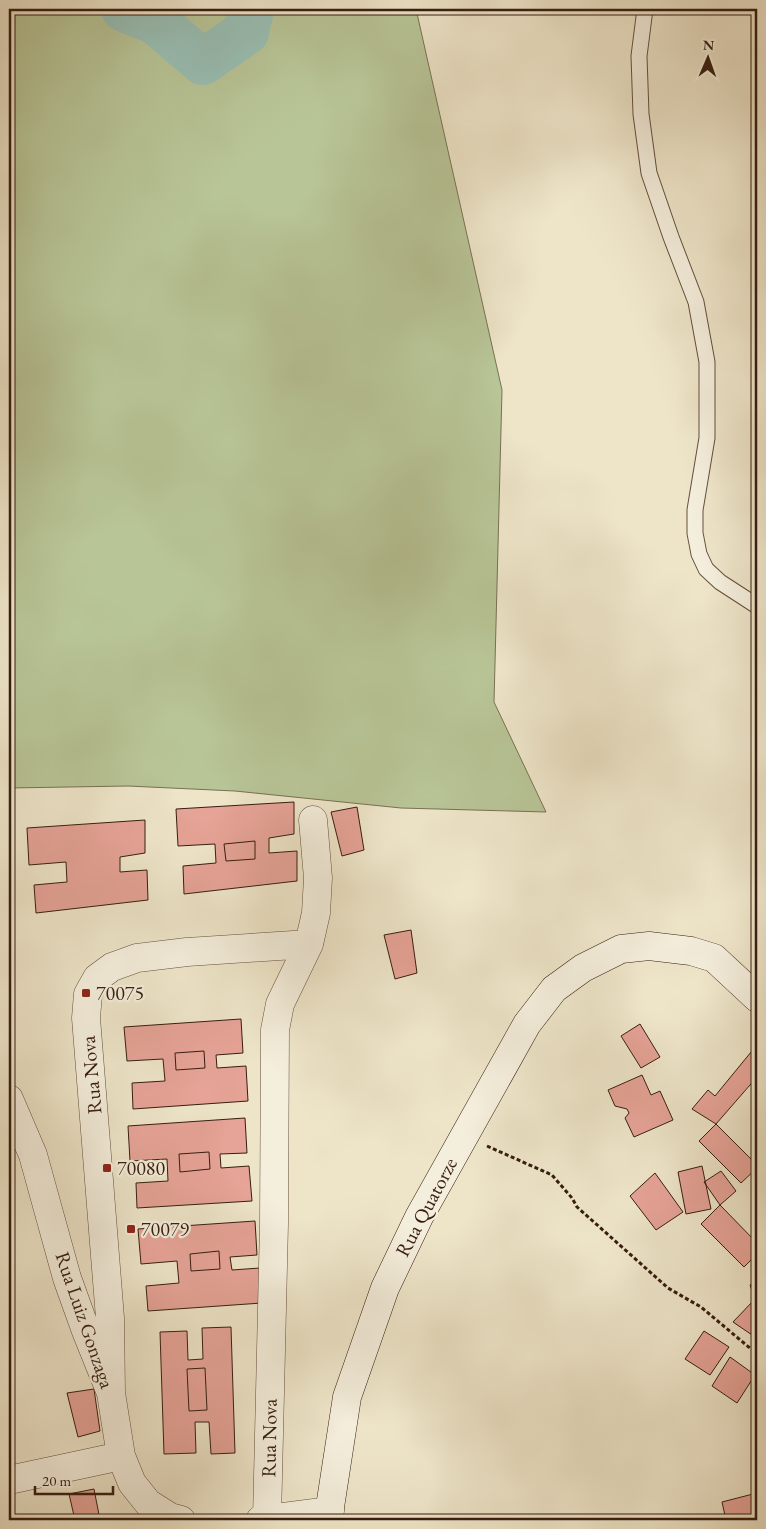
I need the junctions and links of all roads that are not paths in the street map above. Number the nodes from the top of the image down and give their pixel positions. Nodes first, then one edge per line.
1 (645, 9) edge
2 (757, 606) edge
3 (313, 820) dead end
4 (309, 944) junction
5 (757, 998) edge
6 (9, 1099) edge
7 (111, 1393) junction
8 (121, 1456) junction
9 (9, 1480) edge
10 (329, 1516) edge
11 (181, 1520) edge
12 (263, 1520) edge

1 - 2 lane
3 - 4 street, Rua Nova
4 - 7 street, Rua Nova
4 - 12 street, Rua Nova
5 - 10 street, Rua Quatorze
6 - 7 street, Rua Luiz Gonzaga
7 - 8 street, Rua Luiz Gonzaga
8 - 9 street
8 - 11 street, Rua Luiz Gonzaga
10 - 12 street

